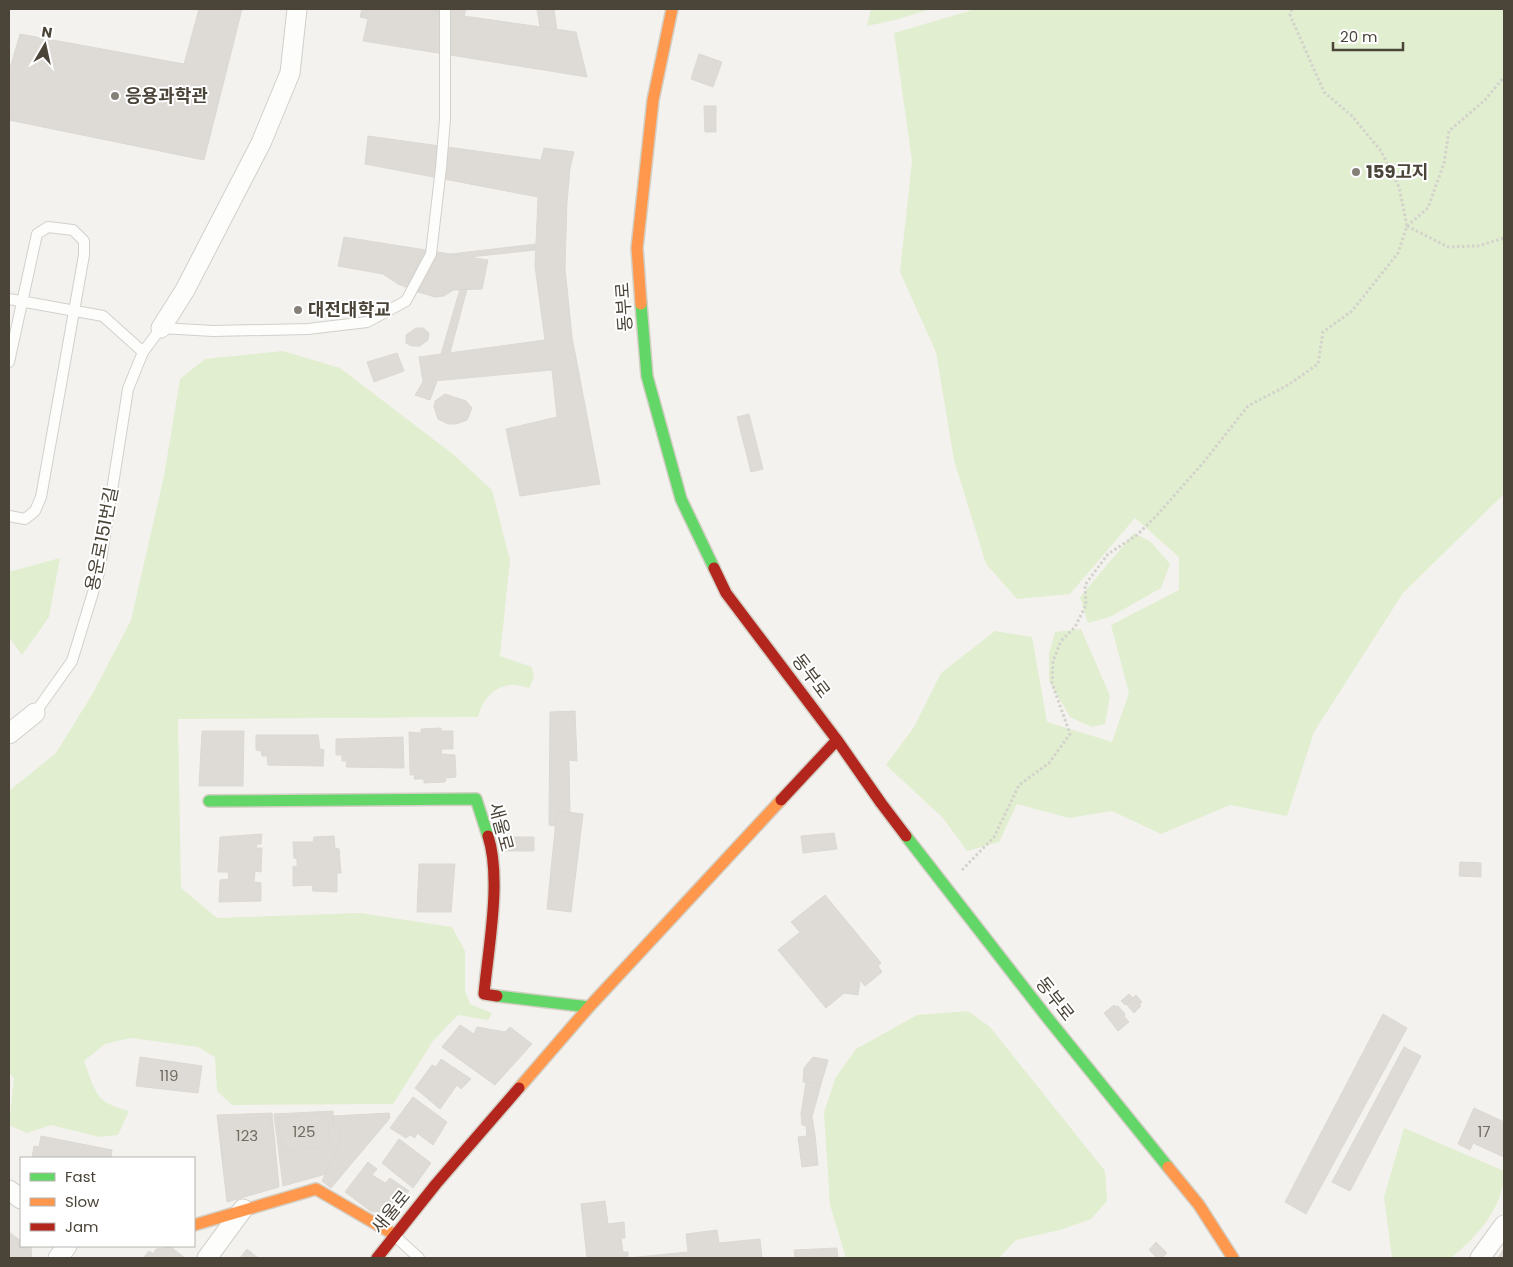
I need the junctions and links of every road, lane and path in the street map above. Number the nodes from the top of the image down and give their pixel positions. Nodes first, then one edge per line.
1 (297, 9) edge
2 (445, 9) edge
3 (672, 9) edge
4 (1292, 9) edge
5 (1504, 77) edge
6 (1407, 226) junction
7 (1504, 238) edge
8 (9, 299) edge
9 (22, 301) junction
10 (75, 311) junction
11 (161, 328) junction
12 (143, 352) junction
13 (9, 362) edge
14 (9, 516) edge
15 (35, 713) joint
16 (9, 734) edge
17 (837, 740) junction
18 (209, 801) dead end
19 (945, 886) junction
20 (589, 1007) junction
21 (9, 1190) edge
22 (20, 1198) edge
23 (244, 1209) junction
24 (195, 1225) edge
25 (1504, 1226) edge
26 (395, 1235) junction
27 (66, 1247) edge
28 (58, 1258) edge
29 (207, 1258) edge
30 (377, 1258) edge
31 (419, 1258) edge
32 (1233, 1258) edge
33 (1480, 1258) edge

1 - 11 street
2 - 11 lane
3 - 17 street, 동부로
4 - 6 path
5 - 6 path
6 - 7 path
6 - 19 path
8 - 9 lane
9 - 10 lane
9 - 10 lane
9 - 13 lane
10 - 12 lane
10 - 14 lane
11 - 12 lane, 용운로151번길
12 - 15 lane, 용운로151번길
15 - 16 street, 용운로151번길
17 - 19 street, 동부로
17 - 20 street, 새울로
18 - 20 street, 새울로
19 - 32 street, 동부로
20 - 26 street, 새울로
21 - 22 street
23 - 24 street
23 - 26 street
23 - 29 street
25 - 33 street
26 - 30 street, 새울로
26 - 31 lane
27 - 28 street

